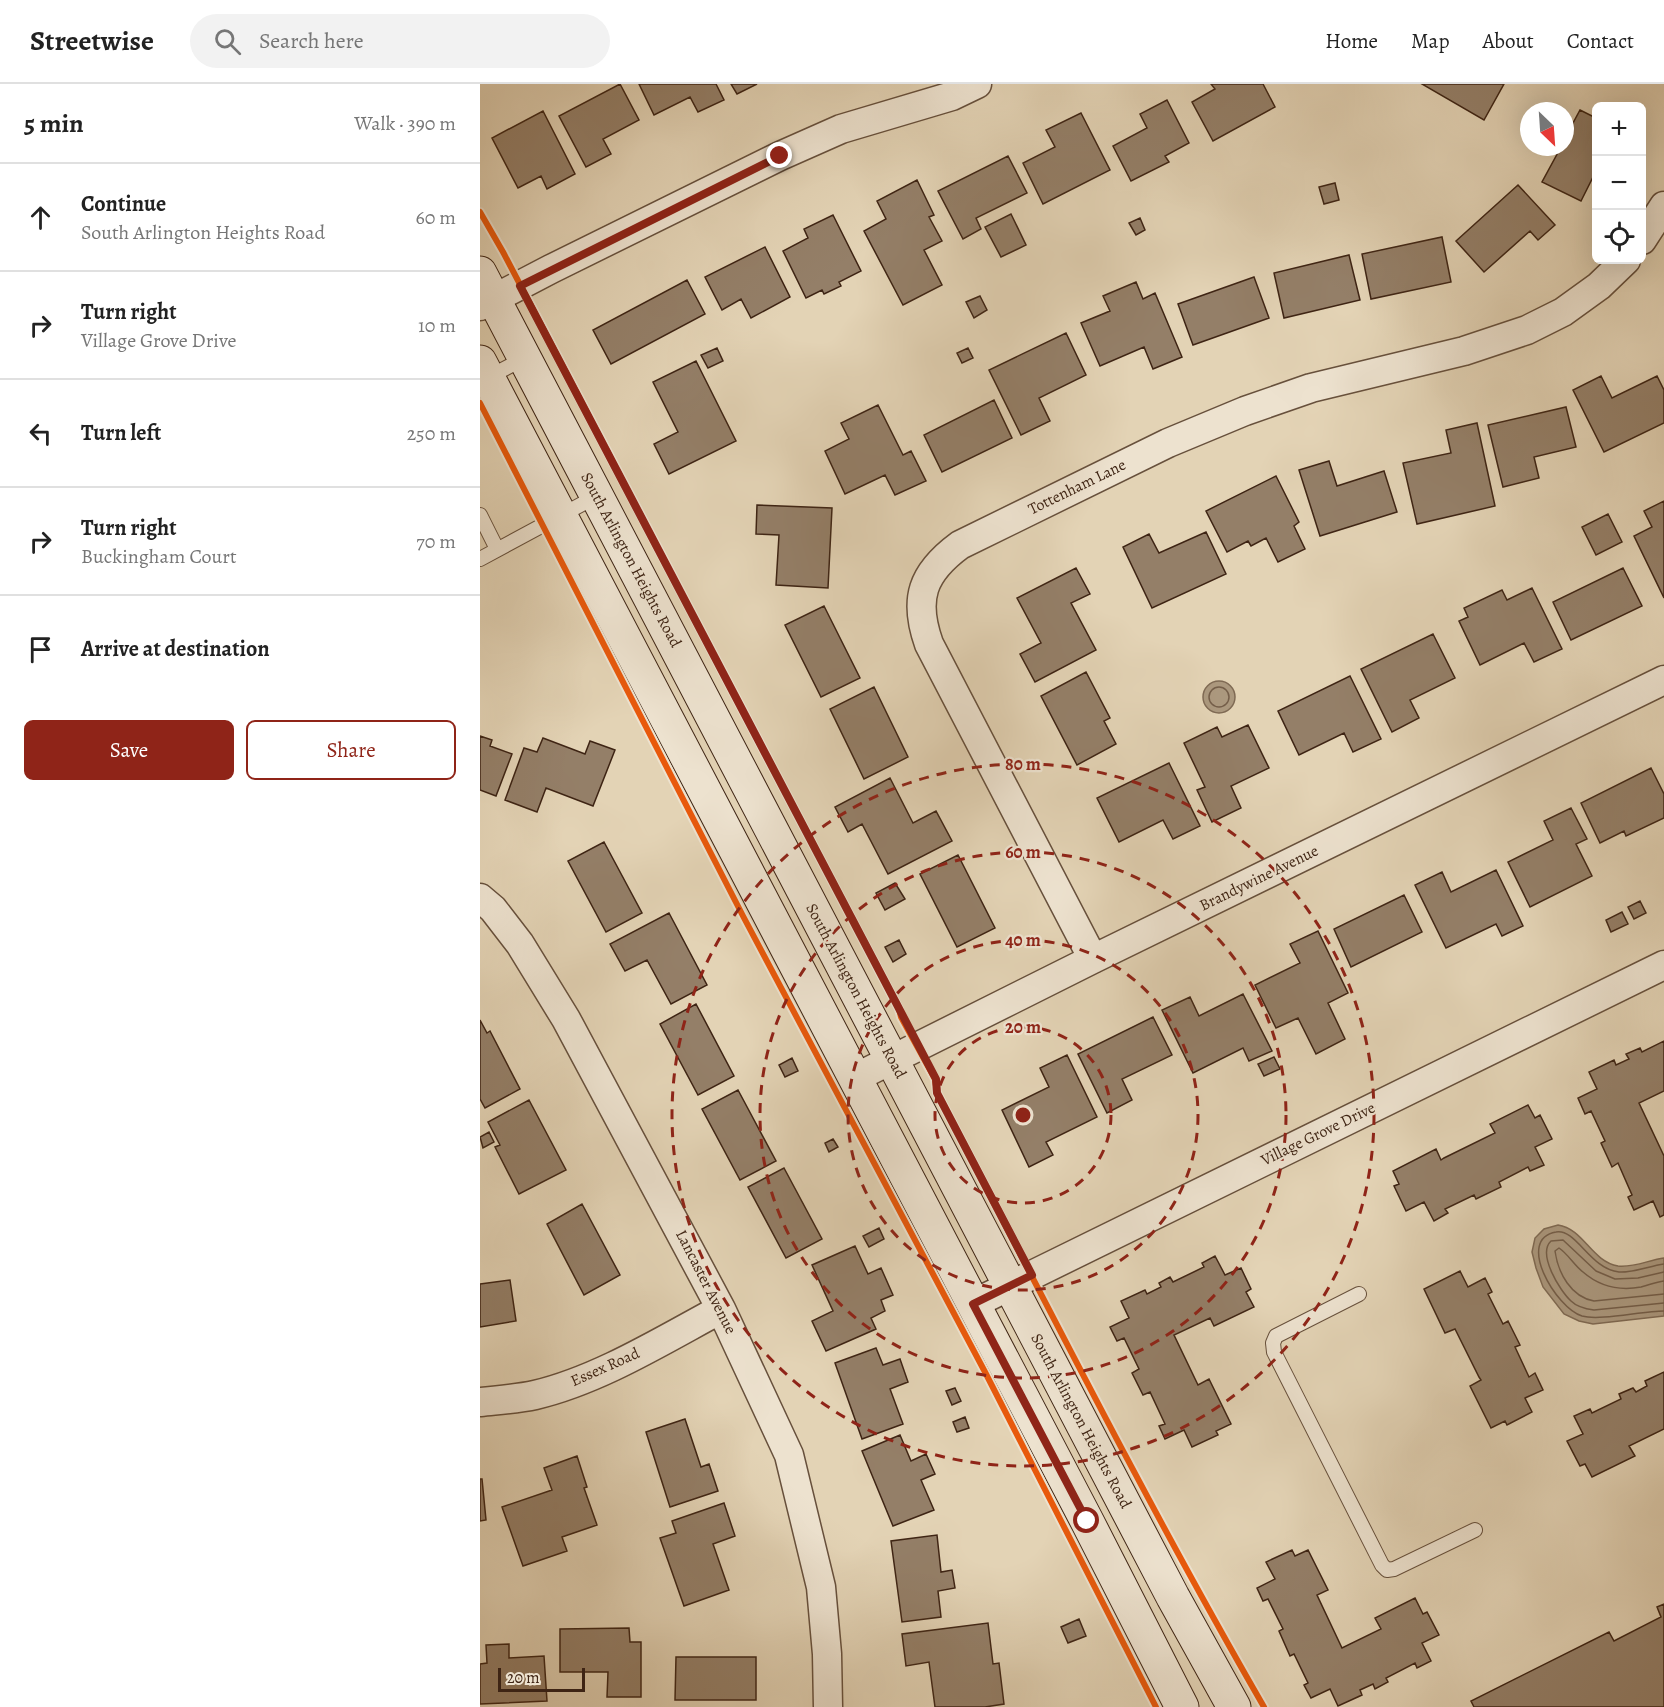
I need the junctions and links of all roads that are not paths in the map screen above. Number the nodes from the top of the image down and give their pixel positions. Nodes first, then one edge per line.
1 (977, 84) edge
2 (1664, 206) edge
3 (1646, 233) edge
4 (1622, 264) edge
5 (485, 293) edge
6 (525, 358) junction
7 (483, 373) edge
8 (597, 496) junction
9 (480, 515) edge
10 (560, 516) junction
11 (497, 549) junction
12 (480, 559) edge
13 (1664, 680) edge
14 (480, 898) edge
15 (1093, 959) junction
16 (1664, 965) edge
17 (892, 1059) junction
18 (855, 1078) junction
19 (1010, 1286) junction
20 (1359, 1294) dead end
21 (973, 1304) junction
22 (721, 1309) junction
23 (480, 1402) edge
24 (1475, 1530) dead end
25 (828, 1707) edge
26 (1182, 1707) edge
27 (1234, 1707) edge

1 - 5 street
2 - 3 street
4 - 15 street, Tottenham Lane
5 - 6 main road, South Arlington Heights Road
6 - 7 lane
6 - 8 main road, South Arlington Heights Road
7 - 10 main road
8 - 10 lane
8 - 17 main road, South Arlington Heights Road
9 - 11 lane
10 - 11 lane
10 - 18 main road
11 - 12 lane
13 - 15 street, Brandywine Avenue
14 - 22 street, Lancaster Avenue
15 - 17 street, Brandywine Avenue
16 - 19 street, Village Grove Drive
17 - 18 street, Brandywine Avenue
17 - 19 main road, South Arlington Heights Road
18 - 21 main road
19 - 21 street, Village Grove Drive
19 - 27 main road, South Arlington Heights Road
20 - 24 lane
21 - 26 main road
22 - 23 street, Essex Road
22 - 25 street, Lancaster Avenue

